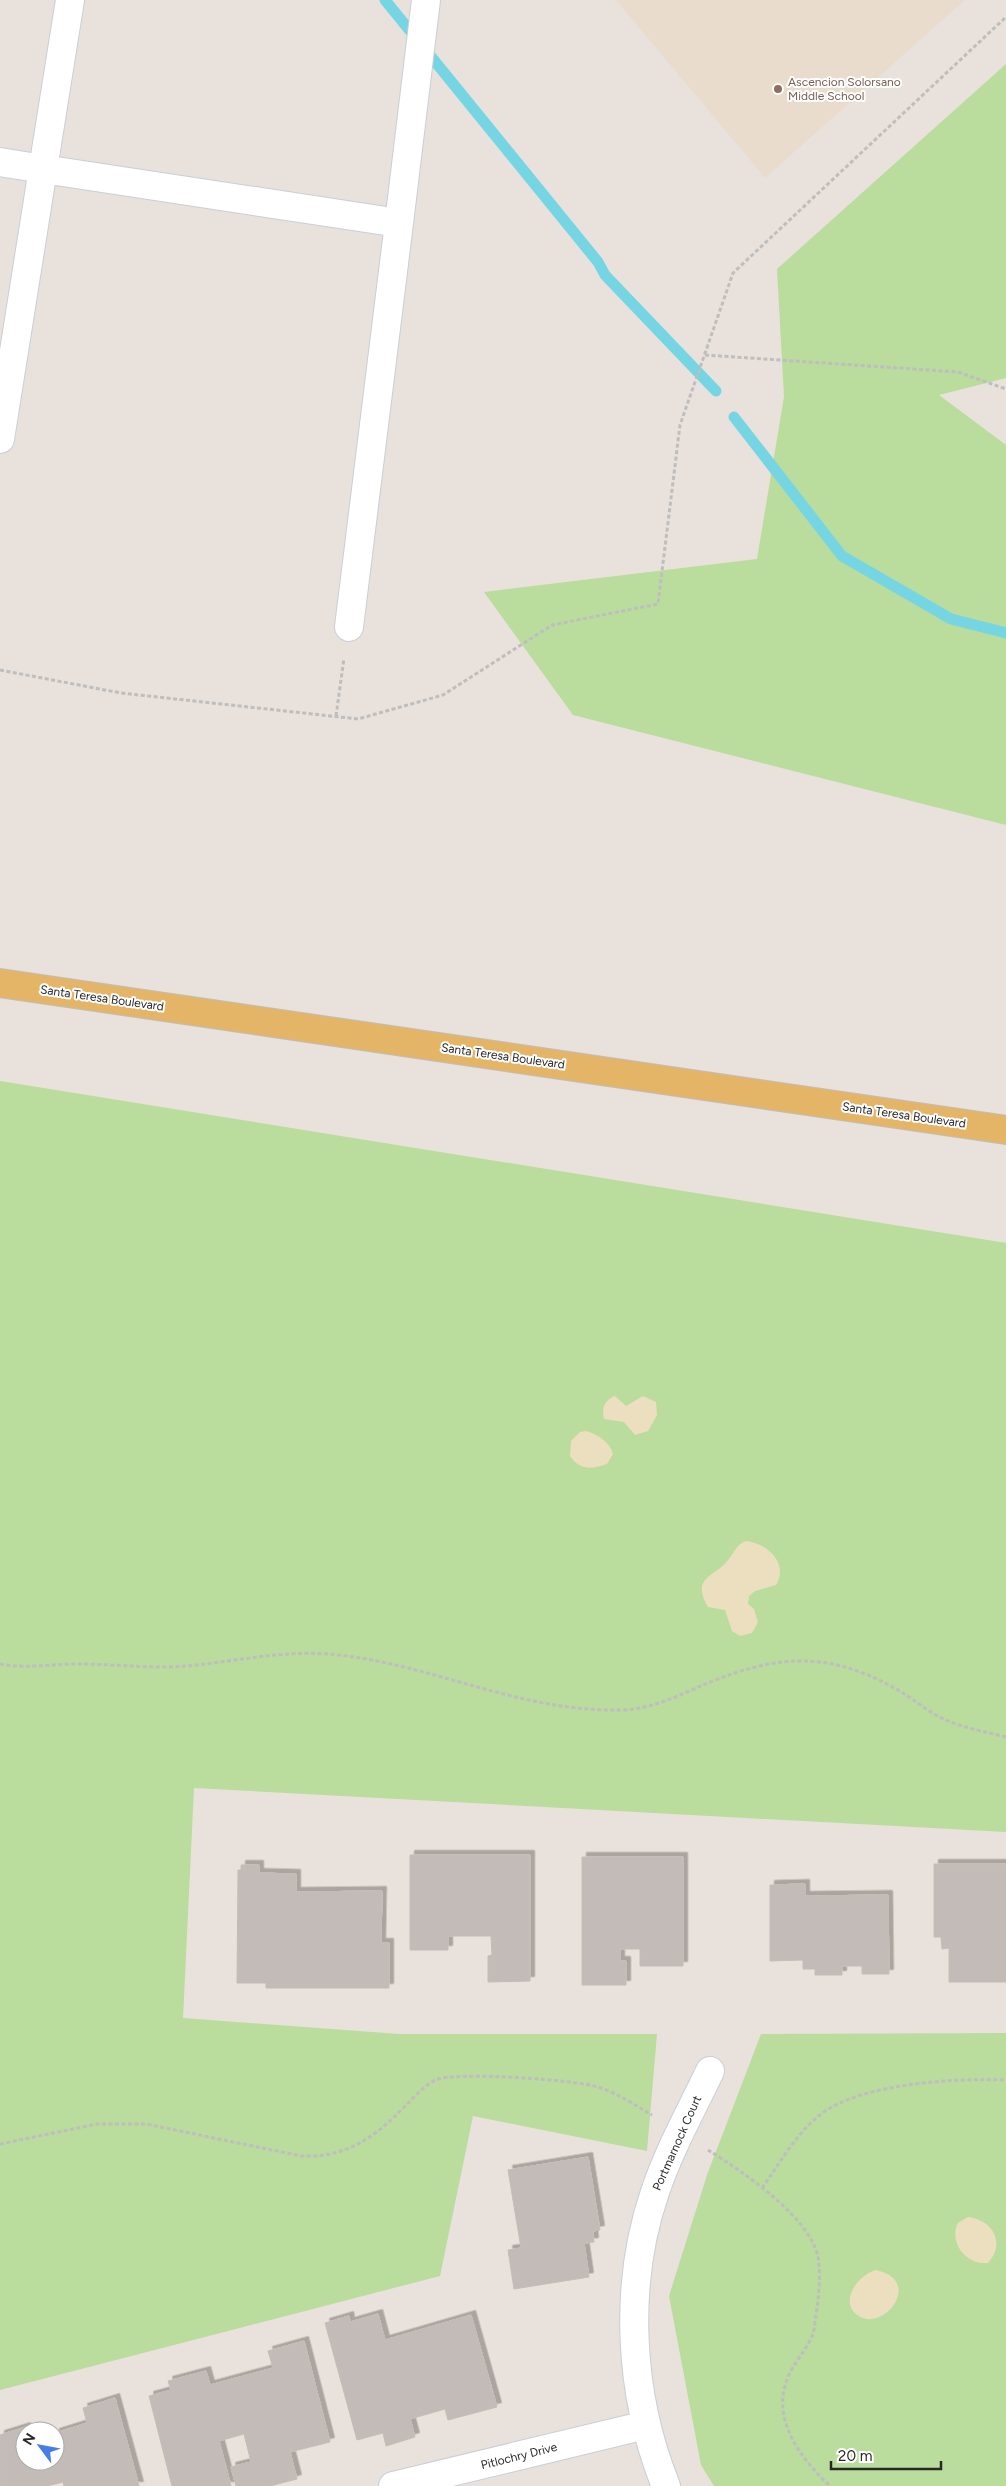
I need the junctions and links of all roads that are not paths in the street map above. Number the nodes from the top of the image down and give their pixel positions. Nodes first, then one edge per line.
1 (70, 0) edge
2 (426, 0) edge
3 (0, 162) edge
4 (43, 170) junction
5 (399, 223) junction
6 (0, 439) edge
7 (349, 628) road end
8 (0, 983) edge
9 (1006, 1130) edge
10 (710, 2071) dead end
11 (646, 2425) junction
12 (393, 2486) edge
13 (666, 2486) edge

1 - 4 street
2 - 5 street
3 - 4 street
4 - 5 street
4 - 6 street
5 - 7 street
8 - 9 main road, Santa Teresa Boulevard
10 - 11 street, Portmarnock Court
11 - 12 street, Pitlochry Drive
11 - 13 street, Portmarnock Court

